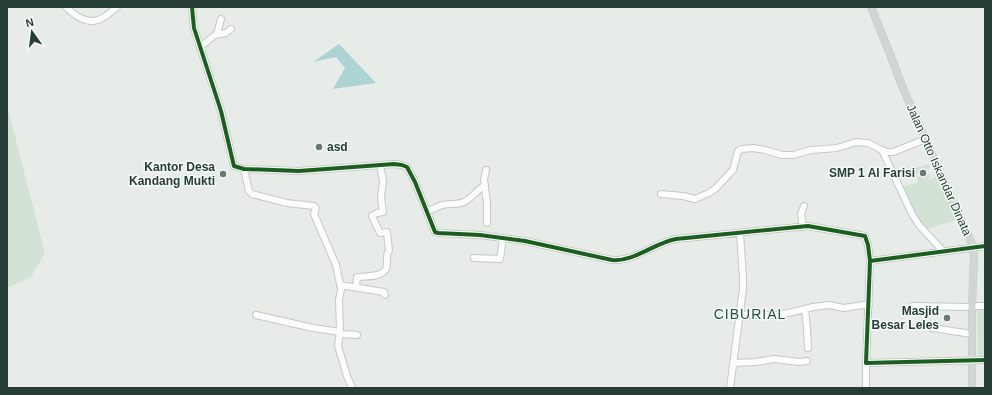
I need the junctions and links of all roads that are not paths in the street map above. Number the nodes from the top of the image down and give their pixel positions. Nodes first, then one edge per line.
1 (66, 7) edge
2 (117, 7) edge
3 (192, 7) edge
4 (871, 7) edge
5 (221, 19) dead end
6 (231, 29) dead end
7 (217, 34) junction
8 (200, 47) junction
9 (926, 140) junction
10 (882, 150) junction
11 (380, 165) junction
12 (244, 169) junction
13 (486, 170) dead end
14 (485, 185) junction
15 (661, 194) dead end
16 (804, 206) dead end
17 (427, 212) junction
18 (487, 223) dead end
19 (803, 226) junction
20 (740, 233) junction
21 (502, 238) junction
22 (985, 246) edge
23 (973, 248) junction
24 (943, 251) junction
25 (474, 258) dead end
26 (870, 261) junction
27 (340, 285) junction
28 (356, 287) junction
29 (385, 295) dead end
30 (869, 304) junction
31 (912, 306) dead end
32 (985, 306) edge
33 (972, 307) junction
34 (805, 309) junction
35 (740, 314) junction
36 (256, 315) dead end
37 (932, 328) dead end
38 (340, 333) junction
39 (972, 334) junction
40 (357, 335) dead end
41 (808, 348) dead end
42 (973, 360) junction
43 (985, 360) edge
44 (806, 361) dead end
45 (734, 363) junction
46 (866, 363) junction
47 (352, 388) edge
48 (730, 388) edge
49 (866, 388) edge
50 (972, 388) edge

1 - 2 street
3 - 8 street
4 - 9 main road, Jalan Otto Iskandar Dinata
5 - 7 street
6 - 7 street
7 - 8 street
8 - 12 street
9 - 10 street
9 - 23 main road, Jalan Otto Iskandar Dinata
10 - 15 street
10 - 24 street
11 - 12 street
11 - 17 street
11 - 28 street
12 - 27 street
13 - 14 street
14 - 17 street
14 - 18 street
16 - 19 street
17 - 21 street
19 - 20 street
19 - 26 street
20 - 21 street
20 - 35 street
21 - 25 street
22 - 23 street
23 - 24 street
23 - 33 main road, Jalan Otto Iskandar Dinata
24 - 26 street
26 - 30 street
27 - 28 street
27 - 38 street
28 - 29 street
30 - 34 street
30 - 46 street
31 - 33 street
32 - 33 street
33 - 39 main road, Jalan Otto Iskandar Dinata
34 - 35 street
34 - 41 street
35 - 45 street
36 - 38 street
37 - 39 street
38 - 40 street
38 - 47 street
39 - 42 main road, Jalan Otto Iskandar Dinata
42 - 43 street
42 - 46 street
42 - 50 main road, Jalan Otto Iskandar Dinata
44 - 45 street
45 - 48 street
46 - 49 street

